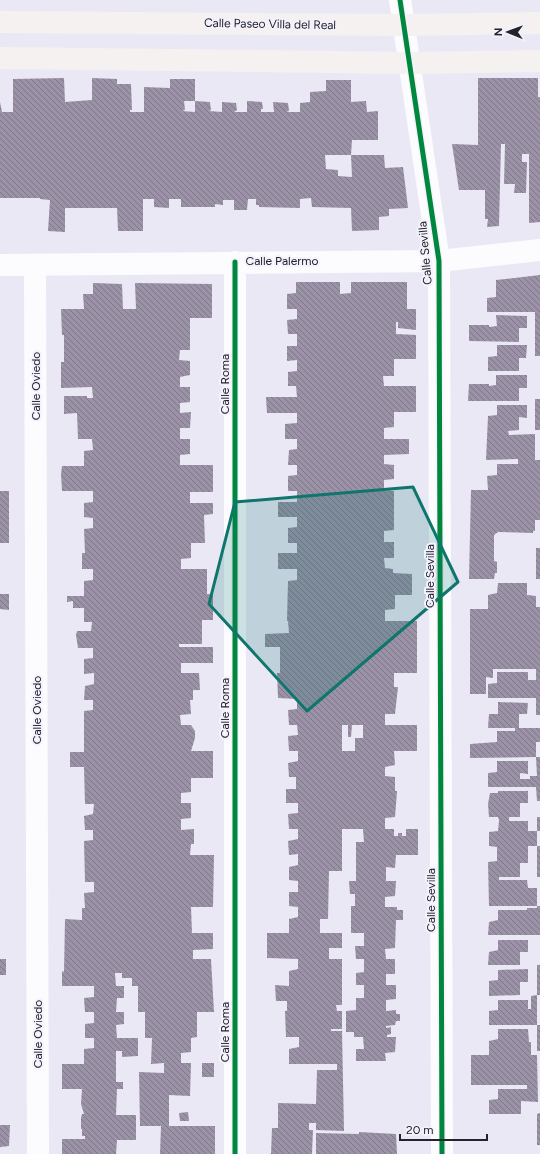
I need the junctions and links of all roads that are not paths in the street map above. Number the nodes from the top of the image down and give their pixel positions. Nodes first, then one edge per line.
1 (400, 0) edge
2 (0, 22) edge
3 (540, 24) edge
4 (405, 26) junction
5 (0, 58) edge
6 (540, 61) edge
7 (410, 63) junction
8 (540, 250) edge
9 (439, 261) junction
10 (234, 262) junction
11 (0, 265) edge
12 (35, 266) junction
13 (38, 1154) edge
14 (235, 1154) edge
15 (442, 1154) edge

1 - 4 street, Calle Sevilla
2 - 4 street, Calle Paseo Villa del Real
3 - 4 street, Calle Paseo Villa del Real
4 - 7 street, Calle Sevilla
5 - 7 street
6 - 7 street
7 - 9 street, Calle Sevilla
8 - 9 street, Calle Palermo
9 - 10 street, Calle Palermo
9 - 15 street, Calle Sevilla
10 - 12 street, Calle Palermo
10 - 14 street, Calle Roma
11 - 12 street, Calle Palermo
12 - 13 street, Calle Oviedo

